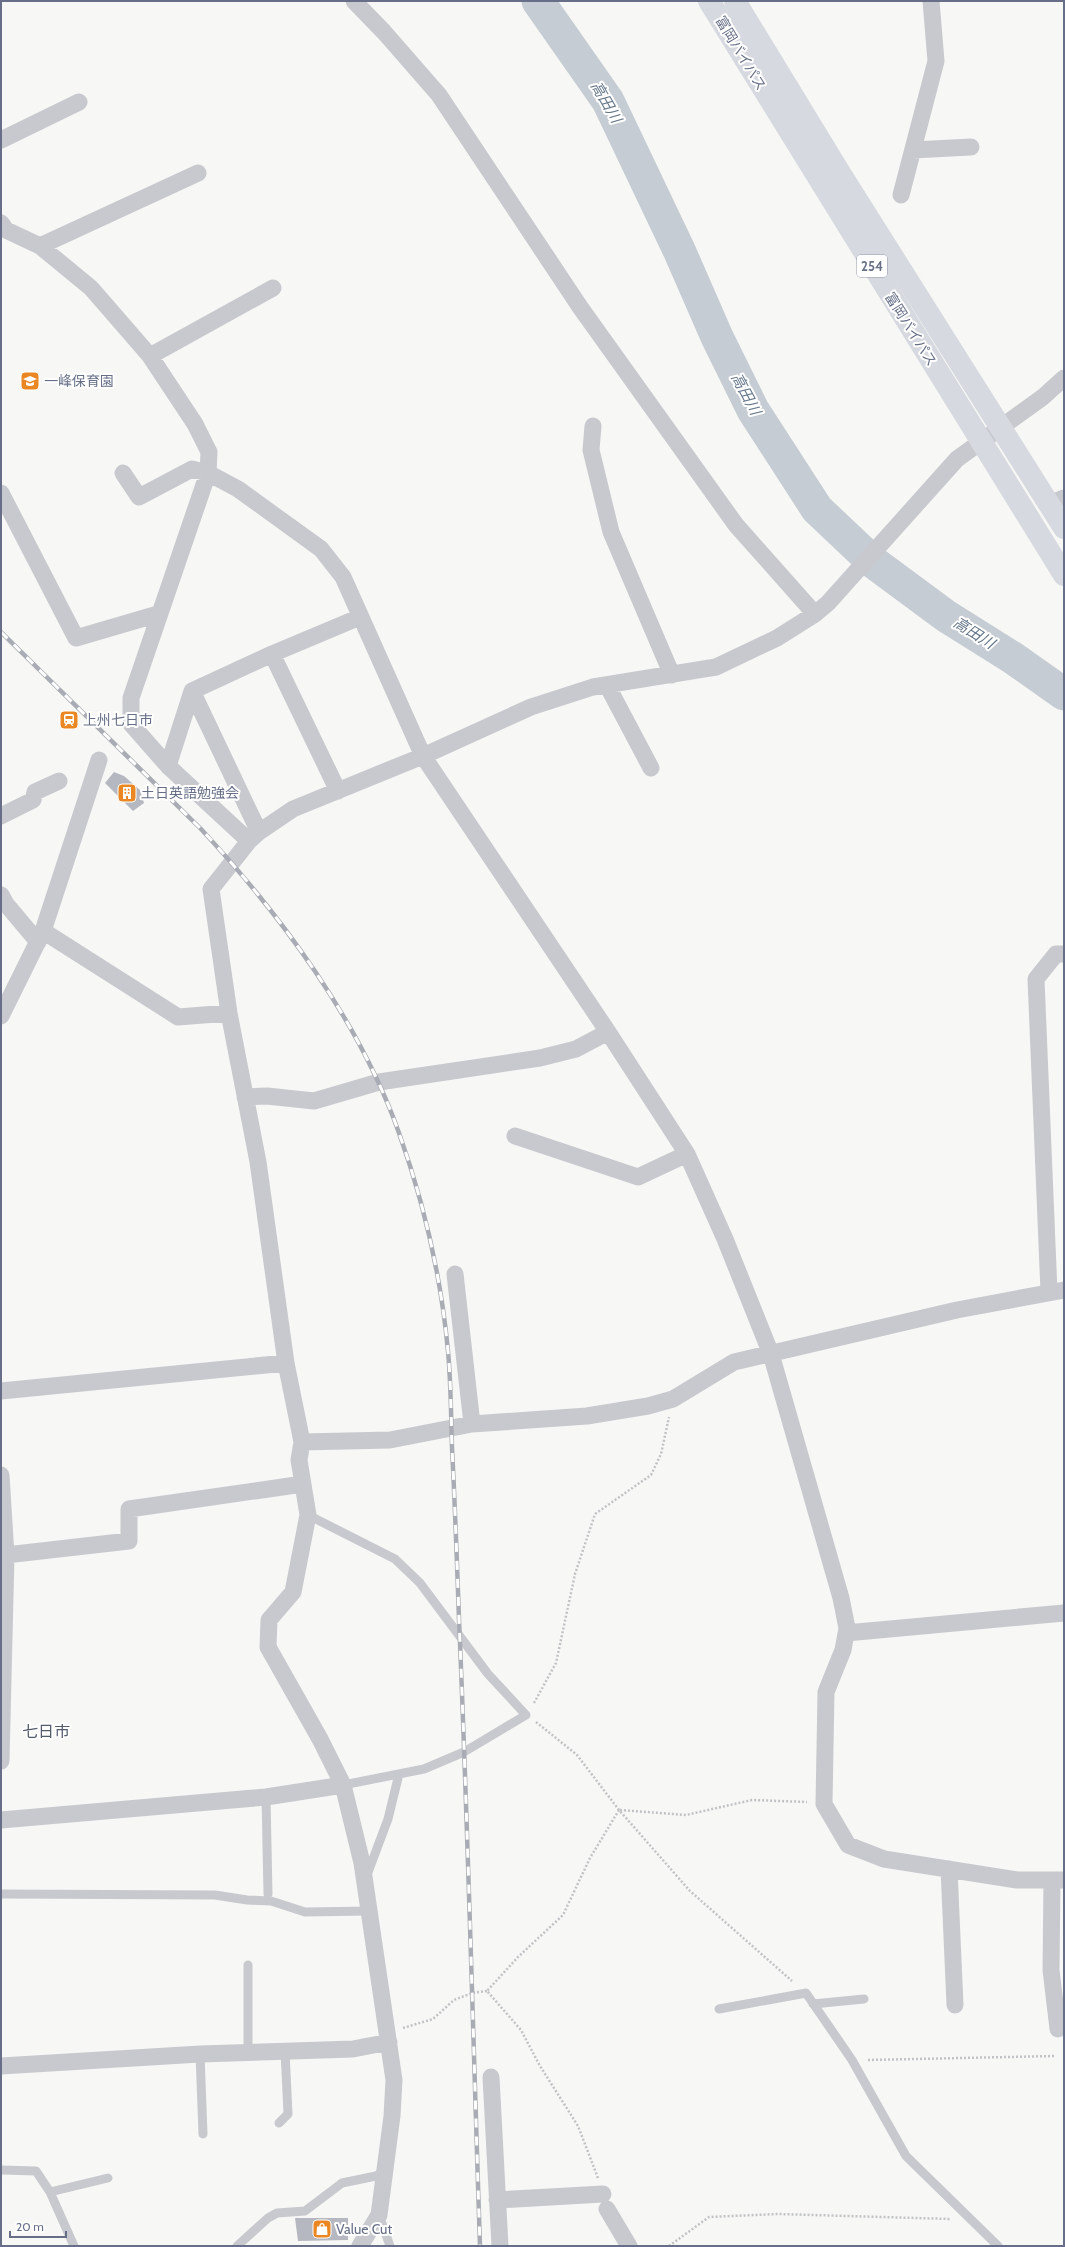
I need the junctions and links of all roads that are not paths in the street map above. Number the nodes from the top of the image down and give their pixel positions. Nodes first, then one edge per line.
1 (354, 1) edge
2 (709, 1) edge
3 (735, 1) edge
4 (931, 1) edge
5 (79, 102) dead end
6 (1, 140) edge
7 (971, 147) dead end
8 (913, 150) junction
9 (198, 173) dead end
10 (901, 195) dead end
11 (3, 229) edge
12 (40, 246) junction
13 (274, 288) dead end
14 (150, 356) junction
15 (1064, 378) edge
16 (593, 426) dead end
17 (1001, 427) junction
18 (982, 443) junction
19 (123, 472) dead end
20 (208, 473) junction
21 (1, 493) edge
22 (1058, 512) edge
23 (1064, 575) edge
24 (158, 614) junction
25 (816, 614) junction
26 (360, 617) junction
27 (272, 654) junction
28 (672, 674) junction
29 (607, 685) junction
30 (192, 692) junction
31 (423, 756) junction
32 (99, 760) dead end
33 (168, 766) junction
34 (652, 768) dead end
35 (60, 781) dead end
36 (338, 791) junction
37 (1, 816) edge
38 (254, 836) junction
39 (1, 895) edge
40 (40, 937) junction
41 (1064, 954) edge
42 (229, 1013) junction
43 (1, 1016) edge
44 (608, 1032) junction
45 (245, 1097) junction
46 (515, 1136) dead end
47 (687, 1154) junction
48 (455, 1274) dead end
49 (1057, 1291) edge
50 (771, 1354) junction
51 (286, 1363) junction
52 (1, 1391) edge
53 (472, 1424) junction
54 (302, 1442) junction
55 (1, 1475) edge
56 (303, 1484) junction
57 (308, 1515) junction
58 (4, 1558) edge
59 (1064, 1613) edge
60 (846, 1633) junction
61 (2, 1653) edge
62 (1, 1761) edge
63 (399, 1774) junction
64 (343, 1785) junction
65 (266, 1797) junction
66 (1, 1820) edge
67 (949, 1869) junction
68 (1058, 1880) edge
69 (365, 1881) junction
70 (1, 1894) edge
71 (268, 1894) dead end
72 (370, 1910) junction
73 (248, 1966) dead end
74 (864, 1999) dead end
75 (813, 2004) junction
76 (955, 2005) dead end
77 (719, 2009) dead end
78 (1058, 2029) dead end
79 (388, 2035) junction
80 (286, 2051) junction
81 (248, 2052) junction
82 (200, 2054) junction
83 (1, 2066) edge
84 (490, 2077) dead end
85 (279, 2122) dead end
86 (202, 2134) dead end
87 (1, 2170) edge
88 (385, 2171) junction
89 (108, 2178) dead end
90 (50, 2192) junction
91 (497, 2200) junction
92 (379, 2215) junction
93 (74, 2246) edge
94 (237, 2246) edge
95 (360, 2246) edge
96 (390, 2246) edge
97 (500, 2246) edge
98 (628, 2246) edge
99 (998, 2246) edge

1 - 25 street
2 - 18 highway, 富岡バイパス / 254
3 - 17 highway, 富岡バイパス / 254
4 - 8 street
5 - 6 street
7 - 8 street
8 - 10 street
9 - 12 street
11 - 12 street
12 - 14 street
13 - 14 street
14 - 20 street
15 - 17 street
16 - 28 street
17 - 18 street
17 - 22 highway, 富岡バイパス / 254
18 - 23 highway, 富岡バイパス / 254
18 - 25 street
19 - 20 street
20 - 24 street
20 - 26 street
21 - 24 street
24 - 33 street
25 - 28 street
26 - 27 street
26 - 31 street
27 - 30 street
27 - 36 street
28 - 29 street
29 - 31 street
29 - 34 street
30 - 33 street
30 - 38 street
31 - 36 street
31 - 44 street
32 - 40 street
33 - 38 street
35 - 37 street
36 - 38 street
38 - 42 street
39 - 40 street
40 - 42 street
40 - 43 street
41 - 49 street
42 - 45 street
44 - 45 street
44 - 47 street
45 - 51 street
46 - 47 street
47 - 50 street
48 - 53 street
49 - 50 street
50 - 53 street
50 - 60 street
51 - 52 street
51 - 54 street
53 - 54 street
54 - 56 street
55 - 58 street
56 - 57 street
56 - 58 street
57 - 63 lane
57 - 64 street
58 - 61 street
59 - 60 street
60 - 67 street
61 - 62 street
63 - 64 lane
63 - 69 lane
64 - 65 street
64 - 69 street
65 - 66 street
65 - 71 lane
67 - 68 street
67 - 76 street
68 - 78 street
69 - 72 street
70 - 72 lane
72 - 79 street
73 - 81 lane
74 - 75 lane
75 - 77 lane
75 - 99 lane
79 - 80 street
79 - 88 street
80 - 81 street
80 - 85 lane
81 - 82 street
82 - 83 street
82 - 86 lane
84 - 91 street
87 - 90 lane
88 - 92 street
88 - 94 lane
89 - 90 lane
90 - 93 lane
91 - 97 street
91 - 98 street
92 - 95 street
92 - 96 lane

